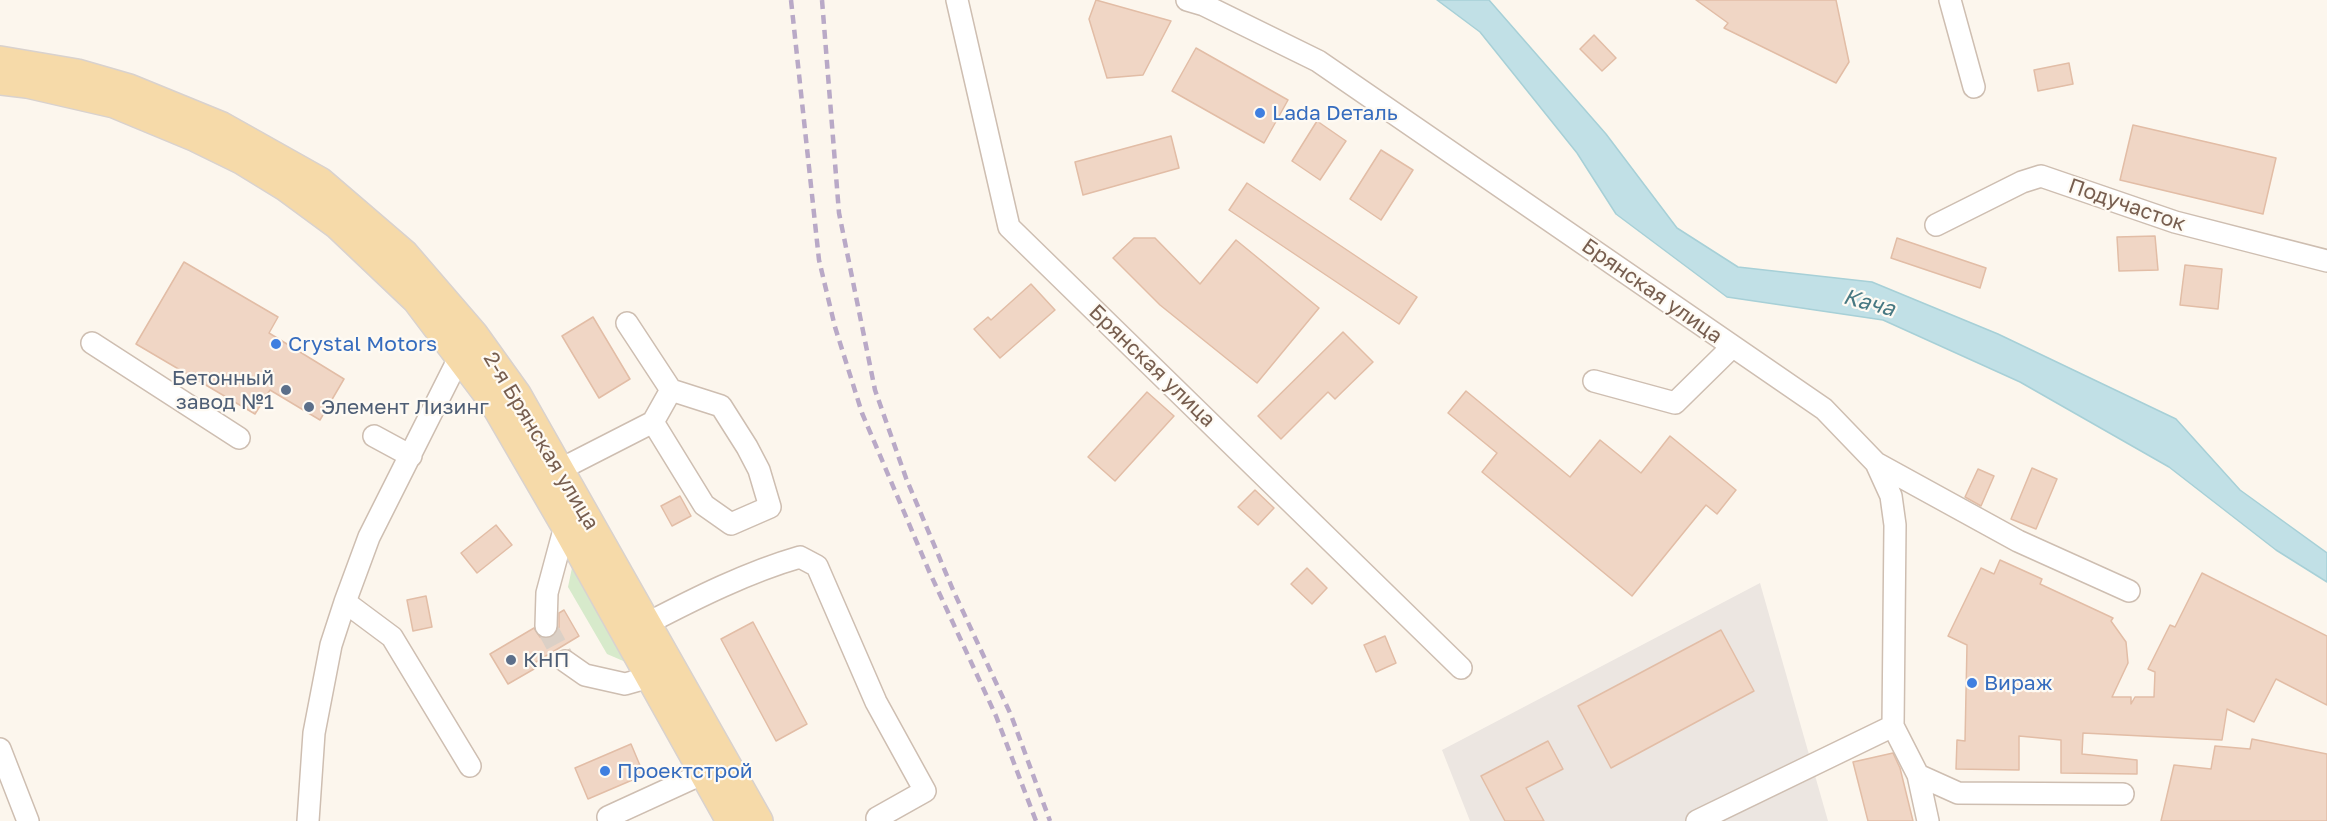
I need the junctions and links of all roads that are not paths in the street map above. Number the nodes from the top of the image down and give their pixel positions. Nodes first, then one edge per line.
1 (957, 0) edge
2 (1187, 0) edge
3 (1950, 0) edge
4 (0, 60) edge
5 (0, 81) edge
6 (1974, 87) dead end
7 (1936, 225) dead end
8 (2327, 261) edge
9 (627, 323) dead end
10 (92, 343) dead end
11 (1732, 347) junction
12 (459, 358) junction
13 (1594, 381) dead end
14 (671, 390) junction
15 (653, 422) junction
16 (374, 436) dead end
17 (239, 438) dead end
18 (411, 456) junction
19 (1876, 463) junction
20 (561, 469) junction
21 (565, 526) junction
22 (2129, 591) dead end
23 (345, 602) junction
24 (648, 623) junction
25 (546, 626) tunnel mouth
26 (565, 661) tunnel mouth
27 (1461, 668) dead end
28 (650, 677) junction
29 (1893, 726) junction
30 (0, 749) edge
31 (470, 766) dead end
32 (704, 773) junction
33 (1918, 776) junction
34 (2123, 794) dead end
35 (608, 818) dead end
36 (877, 818) dead end
37 (28, 821) edge
38 (308, 821) edge
39 (730, 821) edge
40 (759, 821) edge
41 (1697, 821) edge
42 (1928, 821) edge

1 - 27 street, Брянская улица
2 - 11 street, Брянская улица
3 - 6 street
4 - 20 main road, 2-я Брянская улица
5 - 12 main road, 2-я Брянская улица
7 - 8 street, Подучасток
9 - 14 street
10 - 17 street
11 - 13 street
11 - 19 street, Брянская улица
12 - 18 street
12 - 21 main road, 2-я Брянская улица
14 - 15 street
14 - 15 street
15 - 20 street
16 - 18 street
18 - 23 street
19 - 22 street
19 - 29 street, Брянская улица
20 - 24 main road, 2-я Брянская улица
21 - 25 street
21 - 28 main road, 2-я Брянская улица
23 - 31 street
23 - 38 street
24 - 36 street
24 - 40 main road, 2-я Брянская улица
26 - 28 street
28 - 32 main road, 2-я Брянская улица
29 - 33 street
29 - 41 street
30 - 37 street
32 - 35 street
32 - 39 main road, 2-я Брянская улица
33 - 34 street
33 - 42 street

